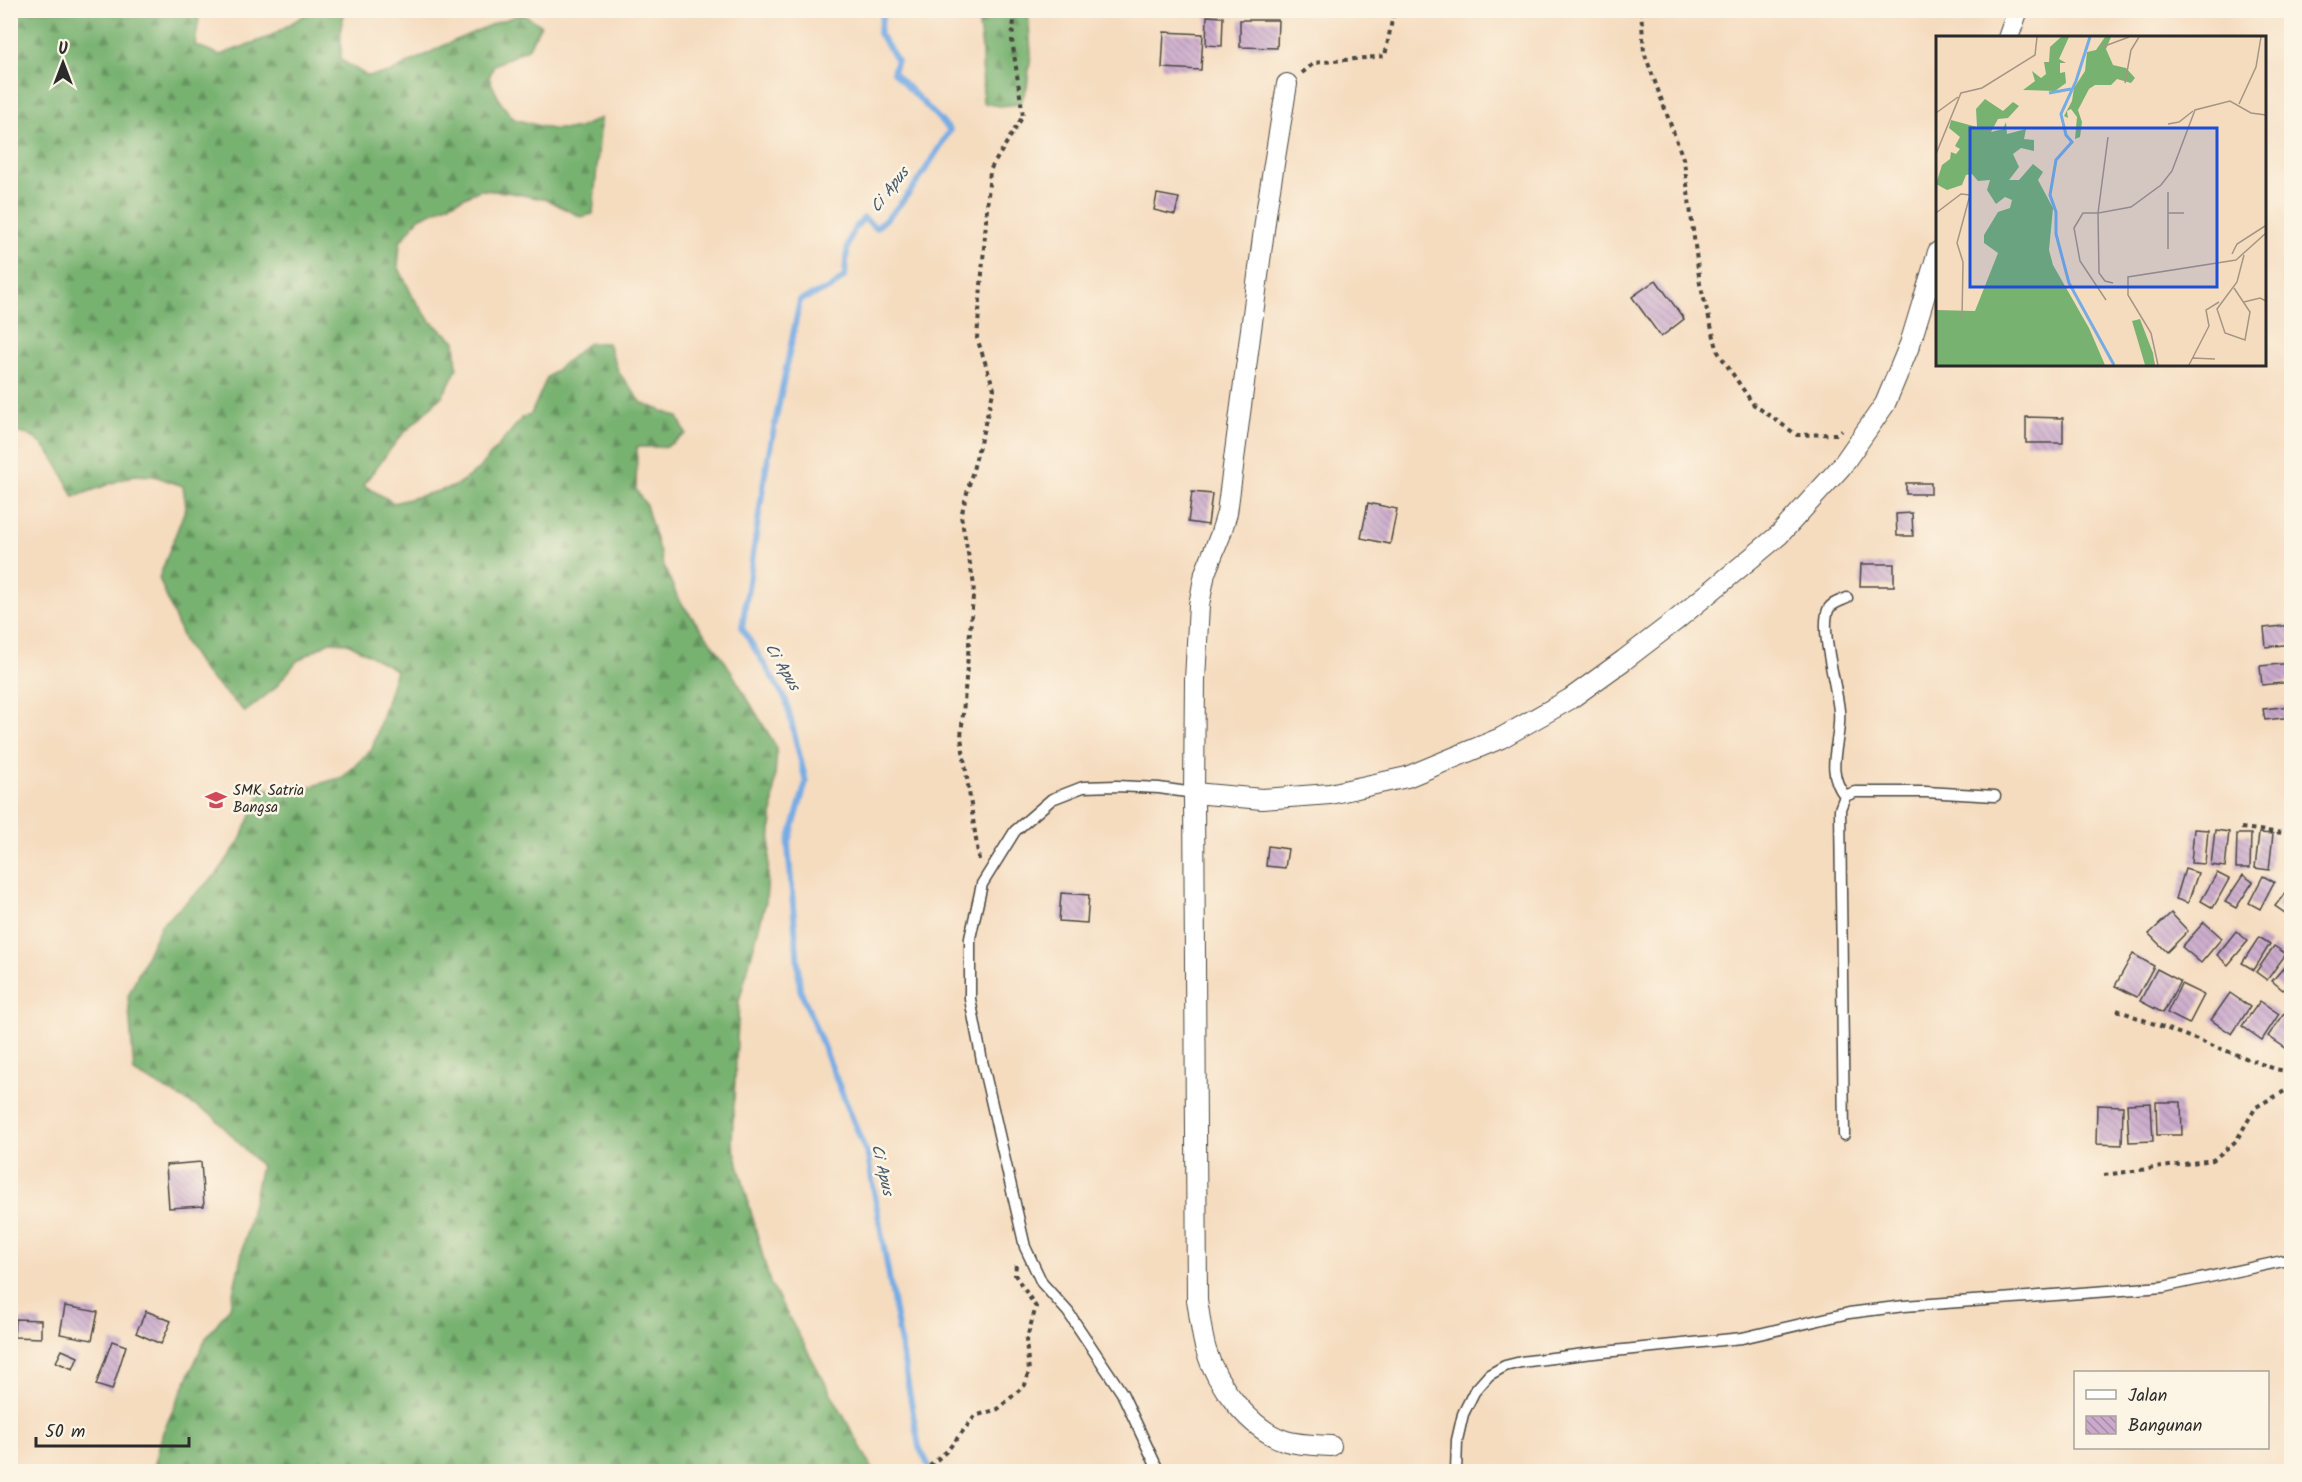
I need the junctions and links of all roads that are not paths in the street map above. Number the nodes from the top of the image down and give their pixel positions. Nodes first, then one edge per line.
1 (2018, 10) edge
2 (2009, 36) edge
3 (1287, 84) road end
4 (1936, 259) edge
5 (1847, 598) dead end
6 (1194, 793) junction
7 (1845, 796) junction
8 (1995, 796) dead end
9 (1844, 1135) dead end
10 (2292, 1259) edge
11 (1331, 1446) dead end
12 (1159, 1472) edge
13 (1455, 1472) edge

1 - 2 street
3 - 6 street
4 - 6 street
5 - 7 lane
6 - 11 street
6 - 12 lane
7 - 8 lane
7 - 9 lane
10 - 13 lane

